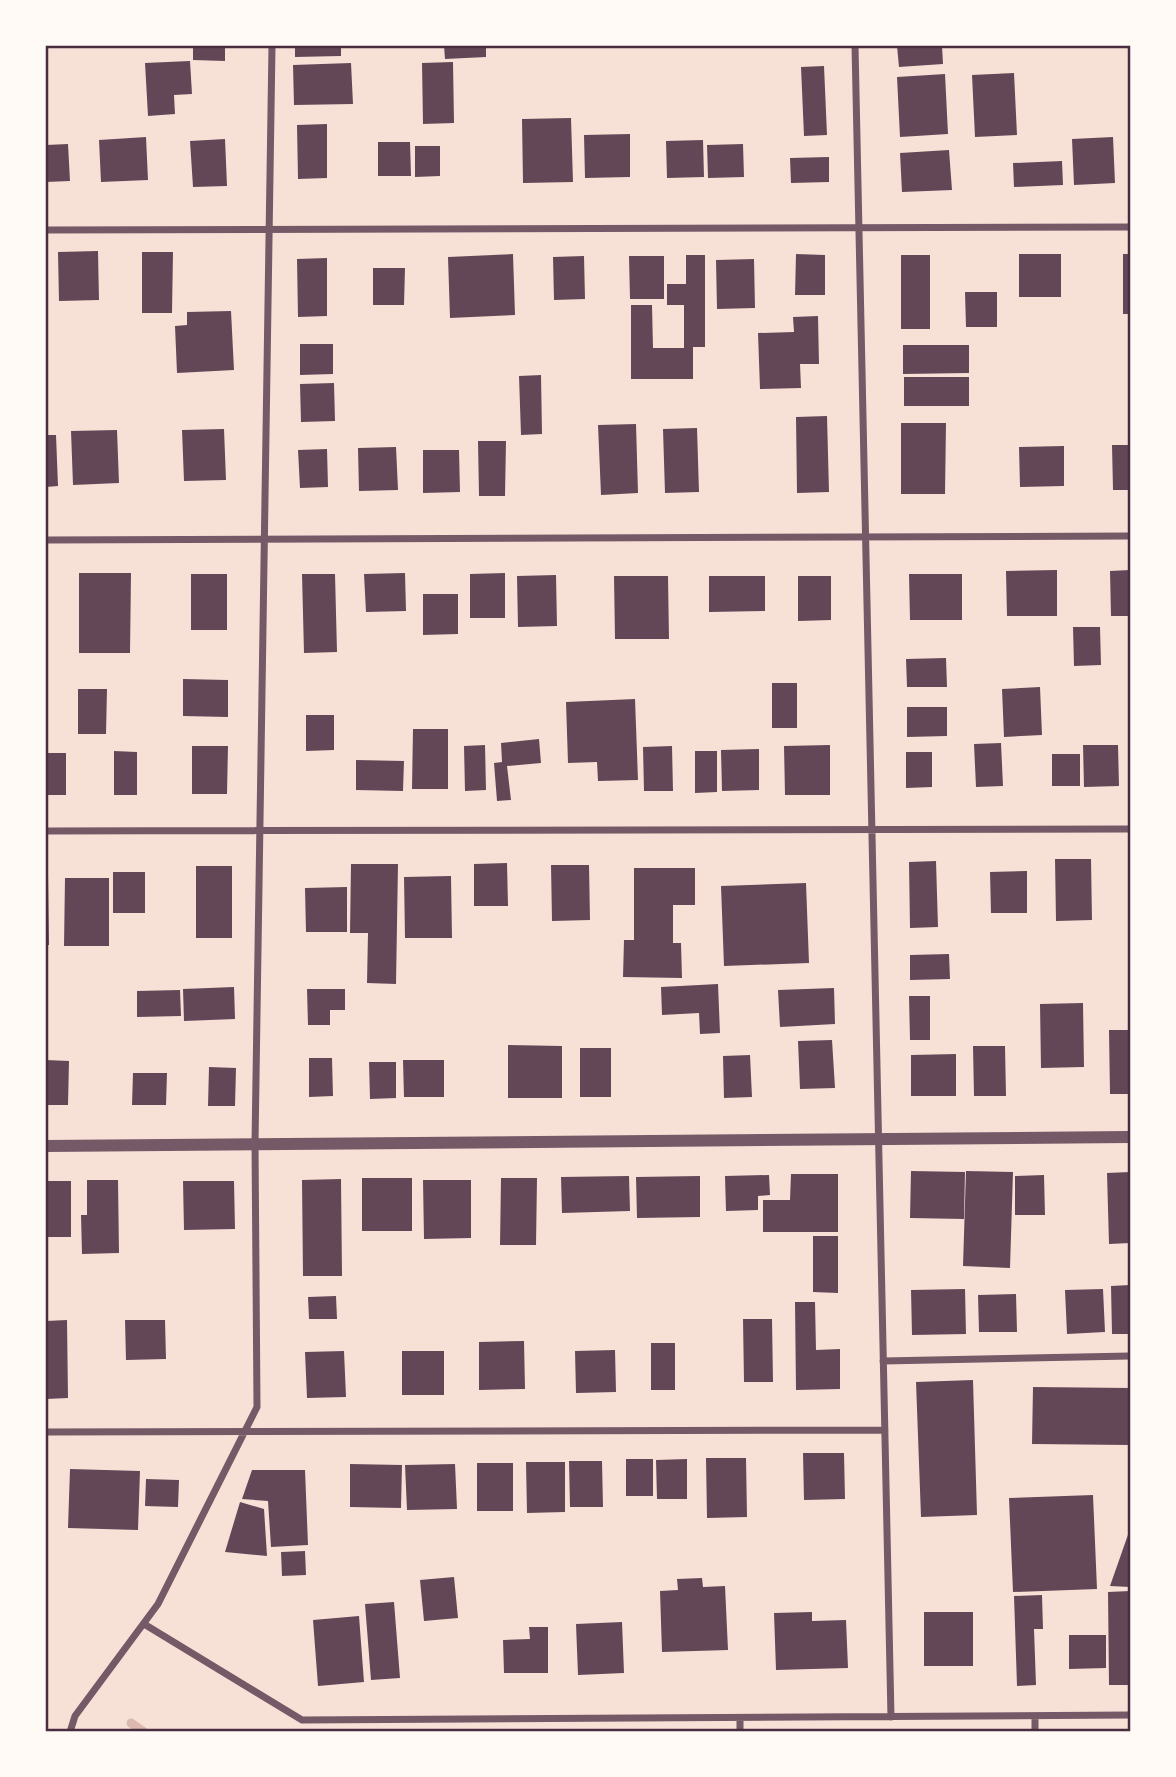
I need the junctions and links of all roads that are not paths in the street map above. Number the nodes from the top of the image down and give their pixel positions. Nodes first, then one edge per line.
1 (272, 46) edge
2 (855, 46) edge
3 (1130, 227) edge
4 (859, 228) junction
5 (270, 229) junction
6 (46, 230) edge
7 (1130, 536) edge
8 (866, 537) junction
9 (46, 540) edge
10 (266, 540) junction
11 (1130, 829) edge
12 (872, 830) junction
13 (46, 831) edge
14 (262, 831) junction
15 (1130, 1137) edge
16 (879, 1139) junction
17 (255, 1143) junction
18 (46, 1146) edge
19 (1130, 1356) edge
20 (883, 1361) junction
21 (885, 1430) junction
22 (46, 1432) edge
23 (245, 1432) junction
24 (144, 1624) junction
25 (1035, 1716) junction
26 (1130, 1716) edge
27 (891, 1717) junction
28 (740, 1718) junction
29 (70, 1731) edge
30 (740, 1731) edge
31 (1035, 1731) edge

1 - 5 street
2 - 4 street
3 - 4 street
4 - 5 street
4 - 8 street
5 - 6 street
5 - 10 street
7 - 8 street
8 - 10 street
8 - 12 street
9 - 10 street
10 - 14 street
11 - 12 street
12 - 14 street
12 - 16 street
13 - 14 street
14 - 17 street
15 - 16 street
16 - 17 street
16 - 20 street
17 - 18 street
17 - 23 street
19 - 20 street
20 - 21 street
21 - 23 street
21 - 27 street
22 - 23 street
23 - 24 street
24 - 28 street
24 - 29 street
25 - 26 street
25 - 27 street
25 - 31 street
27 - 28 street
28 - 30 street

